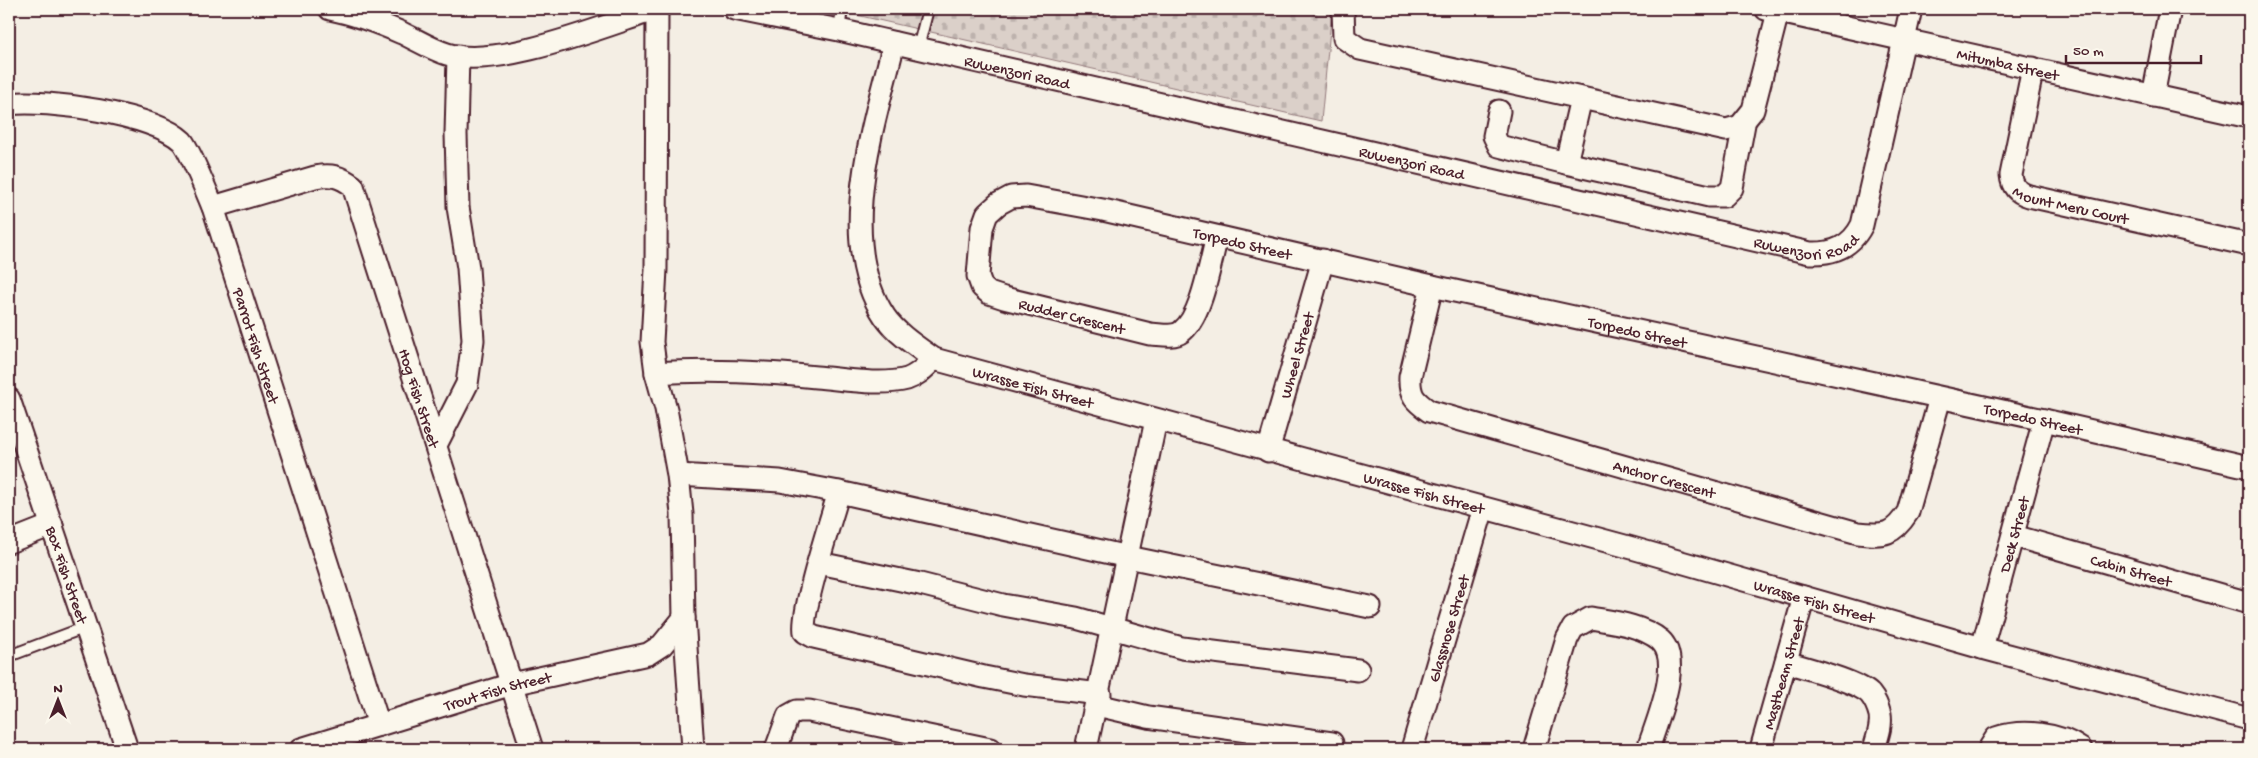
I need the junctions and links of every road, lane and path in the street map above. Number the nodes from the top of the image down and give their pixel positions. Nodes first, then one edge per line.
1 (330, 9) edge
2 (657, 9) edge
3 (734, 9) edge
4 (842, 9) edge
5 (928, 9) edge
6 (1343, 9) edge
7 (1911, 9) edge
8 (2170, 9) edge
9 (1772, 10) edge
10 (839, 30) junction
11 (1904, 40) junction
12 (894, 43) junction
13 (918, 48) junction
14 (458, 56) junction
15 (2033, 68) junction
16 (2153, 96) junction
17 (1581, 98) junction
18 (9, 104) edge
19 (1499, 111) dead end
20 (2249, 117) edge
21 (1744, 124) junction
22 (1566, 162) junction
23 (1026, 196) joint
24 (213, 206) junction
25 (1217, 237) junction
26 (2249, 245) edge
27 (1323, 260) junction
28 (1432, 286) junction
29 (934, 359) junction
30 (656, 373) junction
31 (1940, 398) junction
32 (9, 399) edge
33 (1156, 420) junction
34 (2044, 420) junction
35 (436, 445) junction
36 (1268, 451) junction
37 (2249, 467) edge
38 (678, 474) junction
39 (839, 492) junction
40 (1483, 508) junction
41 (52, 525) junction
42 (2014, 536) junction
43 (9, 542) edge
44 (1128, 557) junction
45 (819, 563) junction
46 (1804, 597) junction
47 (2249, 603) edge
48 (1370, 607) dead end
49 (684, 618) junction
50 (86, 627) junction
51 (1112, 628) junction
52 (1982, 648) junction
53 (9, 656) edge
54 (1786, 662) junction
55 (1358, 670) dead end
56 (512, 684) junction
57 (1098, 699) junction
58 (2249, 720) edge
59 (379, 724) junction
60 (1332, 743) dead end
61 (128, 749) edge
62 (301, 749) edge
63 (532, 749) edge
64 (693, 749) edge
65 (776, 749) edge
66 (990, 749) edge
67 (1086, 749) edge
68 (1412, 749) edge
69 (1534, 749) edge
70 (1648, 749) edge
71 (1761, 749) edge
72 (1874, 749) edge
73 (1989, 749) edge
74 (2081, 749) edge

1 - 14 street
2 - 14 street
2 - 30 street
3 - 10 street, Ruwenzori Road
4 - 10 lane
5 - 13 lane
6 - 17 street
7 - 11 street, Ruwenzori Road
8 - 16 street
9 - 11 street, Mitumba Street
9 - 21 street
10 - 12 street, Ruwenzori Road
11 - 13 street, Ruwenzori Road
11 - 15 street, Mitumba Street
12 - 13 street, Ruwenzori Road
12 - 29 street, Wrasse Fish Street
14 - 35 street
15 - 16 street, Mitumba Street
15 - 26 street, Mount Meru Court
16 - 20 street, Mitumba Street
17 - 21 street
17 - 22 street
18 - 24 street, Parrot Fish Street
19 - 22 street
21 - 22 street
23 - 25 street, Torpedo Street
23 - 25 street, Rudder Crescent
24 - 35 street, Hog Fish Street
24 - 59 street, Parrot Fish Street
25 - 27 street, Torpedo Street
27 - 28 street, Torpedo Street
27 - 36 street, Wheel Street
28 - 31 street, Torpedo Street
28 - 31 street, Anchor Crescent
29 - 30 street
29 - 33 street, Wrasse Fish Street
30 - 38 street
31 - 34 street, Torpedo Street
32 - 41 street, Box Fish Street
33 - 36 street, Wrasse Fish Street
33 - 44 street
34 - 37 street, Torpedo Street
34 - 42 street, Deck Street
35 - 56 street, Hog Fish Street
36 - 40 street, Wrasse Fish Street
38 - 39 street
38 - 49 street
39 - 44 street
39 - 45 street
40 - 46 street, Wrasse Fish Street
40 - 68 street, Glassnose Street
41 - 43 street
41 - 50 street, Box Fish Street
42 - 47 street, Cabin Street
42 - 52 street, Deck Street
44 - 48 street
44 - 51 street
45 - 51 street
45 - 57 street
46 - 52 street, Wrasse Fish Street
46 - 54 street, Mastbeam Street
49 - 56 street, Trout Fish Street
49 - 64 street
50 - 53 lane
50 - 61 street, Box Fish Street
51 - 55 street
51 - 57 street
52 - 58 street, Wrasse Fish Street
54 - 71 street, Mastbeam Street
54 - 72 street
56 - 59 street, Trout Fish Street
56 - 63 street, Hog Fish Street
57 - 60 street
57 - 67 street
59 - 62 street, Trout Fish Street
65 - 66 street
69 - 70 street
73 - 74 street

